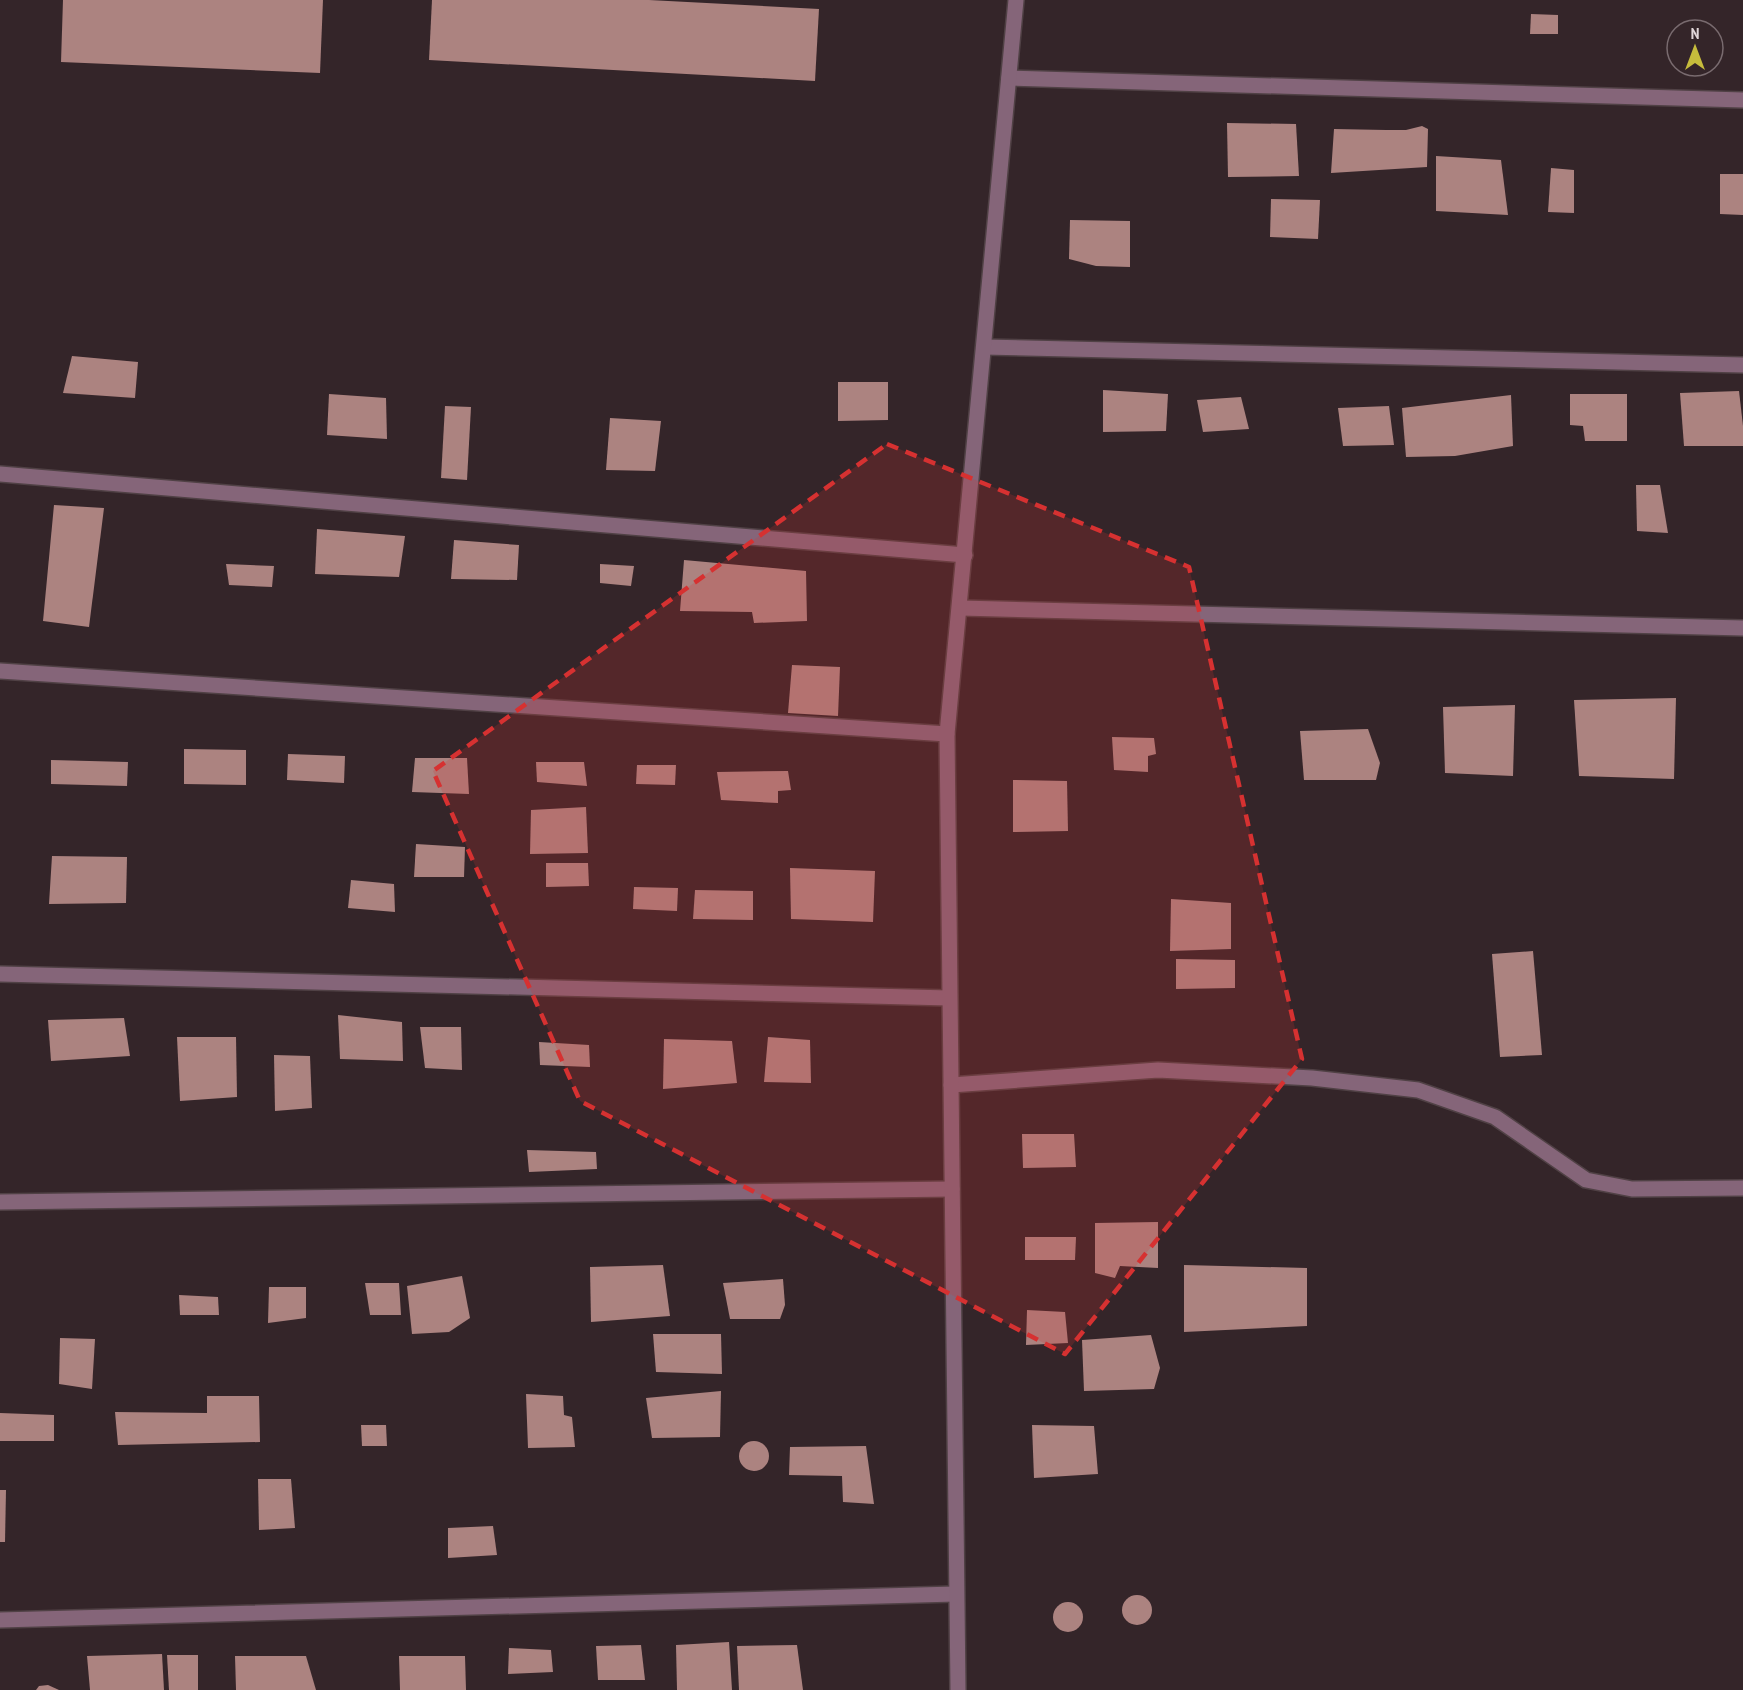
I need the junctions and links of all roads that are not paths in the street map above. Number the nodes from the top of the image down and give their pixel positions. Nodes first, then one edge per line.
1 (1016, 0) edge
2 (1009, 78) junction
3 (1743, 100) edge
4 (984, 347) junction
5 (1743, 365) edge
6 (0, 474) edge
7 (965, 555) junction
8 (961, 608) junction
9 (1743, 628) edge
10 (0, 671) edge
11 (948, 734) junction
12 (0, 974) edge
13 (949, 998) junction
14 (951, 1085) junction
15 (1743, 1188) edge
16 (952, 1189) junction
17 (0, 1202) edge
18 (956, 1594) junction
19 (0, 1620) edge
20 (958, 1690) edge

1 - 2 street
2 - 3 street
2 - 4 street
4 - 5 street
4 - 7 street
6 - 7 street
7 - 8 street
8 - 9 street
8 - 11 street
10 - 11 street
11 - 13 street
12 - 13 street
13 - 14 street
14 - 15 street
14 - 16 street
16 - 17 street
16 - 18 street
18 - 19 street
18 - 20 street

